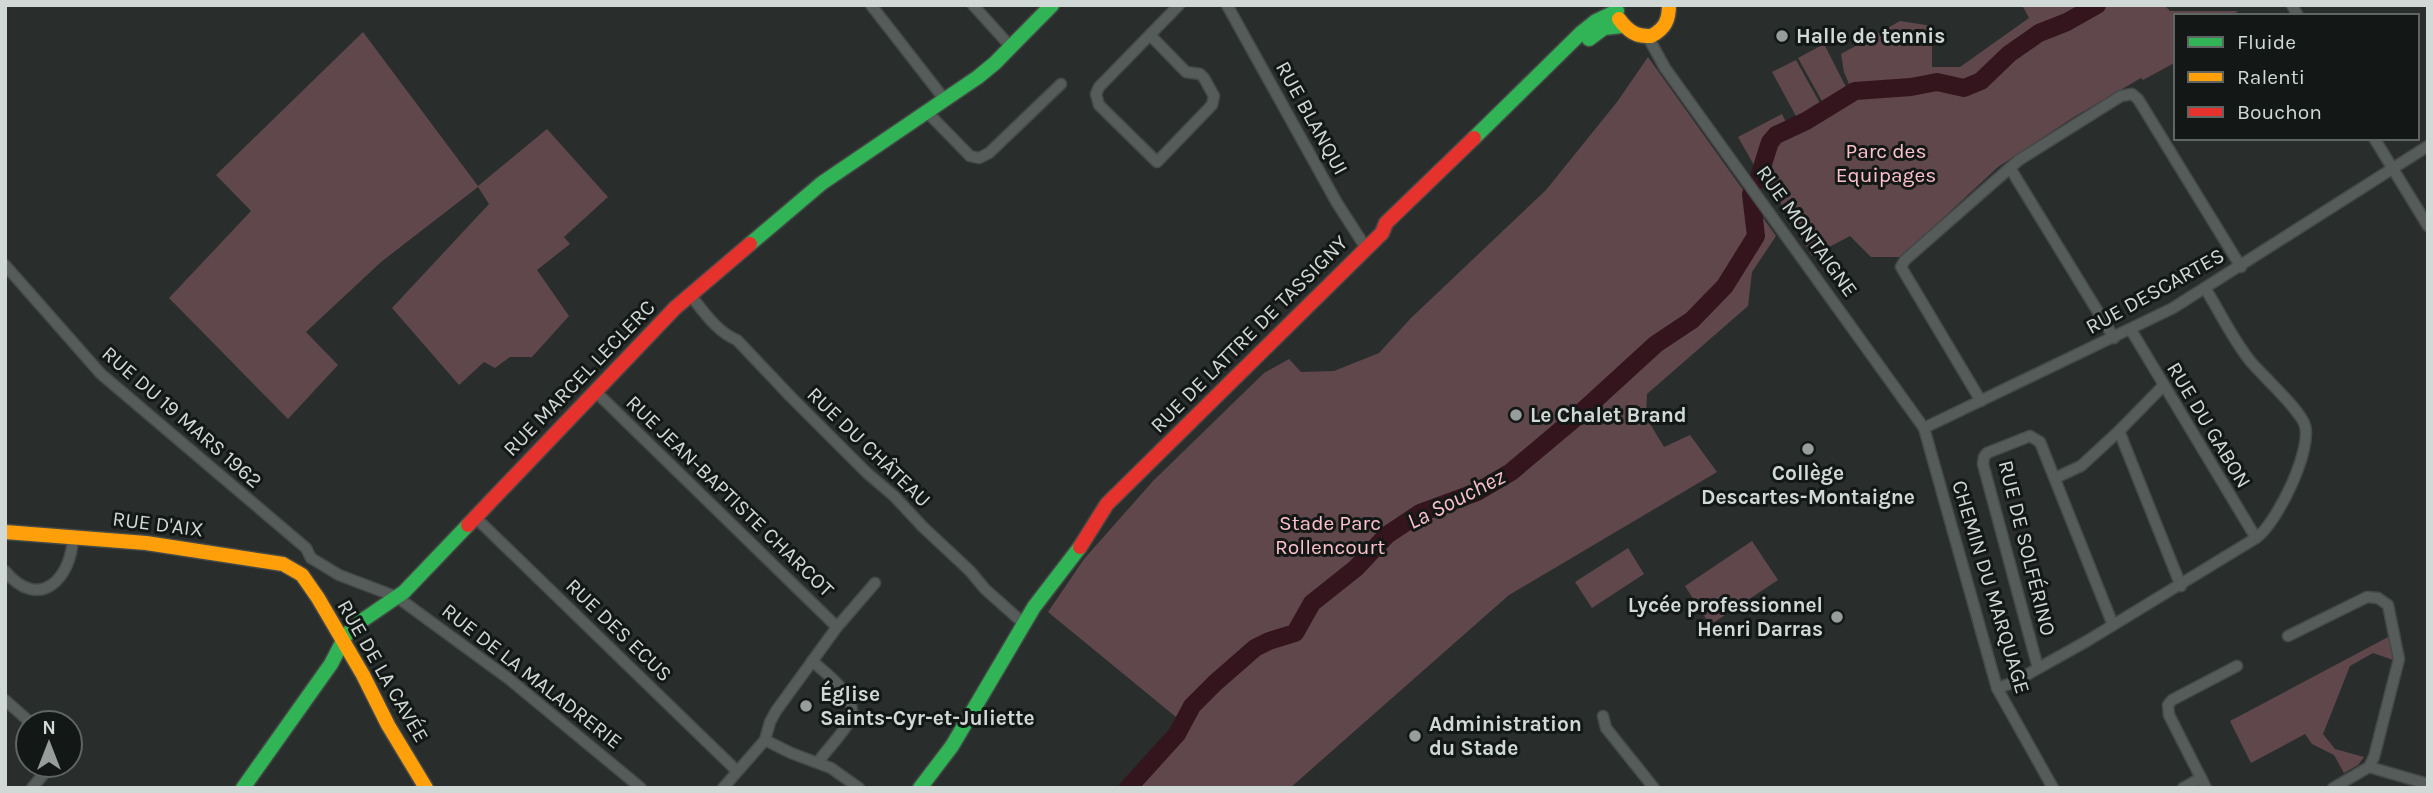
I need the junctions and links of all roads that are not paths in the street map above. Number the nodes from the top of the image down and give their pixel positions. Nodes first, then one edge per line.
1 (870, 5) edge
2 (973, 5) edge
3 (1052, 5) edge
4 (1179, 5) edge
5 (1227, 5) edge
6 (1595, 5) edge
7 (1669, 5) edge
8 (1615, 7) edge
9 (1591, 25) junction
10 (1622, 26) junction
11 (1654, 34) junction
12 (1150, 35) junction
13 (1011, 47) junction
14 (1060, 84) dead end
15 (945, 100) junction
16 (922, 115) junction
17 (2375, 140) edge
18 (2428, 146) edge
19 (2010, 167) junction
20 (2392, 168) junction
21 (2428, 226) edge
22 (1382, 233) junction
23 (1366, 248) junction
24 (5, 265) edge
25 (2241, 267) junction
26 (2205, 288) junction
27 (691, 296) junction
28 (2131, 330) junction
29 (2114, 338) junction
30 (2163, 386) junction
31 (596, 392) junction
32 (1981, 401) junction
33 (1924, 428) junction
34 (2119, 431) junction
35 (2055, 478) junction
36 (475, 517) junction
37 (5, 532) edge
38 (73, 536) junction
39 (2256, 538) junction
40 (311, 558) junction
41 (5, 571) edge
42 (302, 575) junction
43 (875, 583) dead end
44 (2181, 586) junction
45 (397, 597) junction
46 (1023, 623) junction
47 (2113, 625) junction
48 (836, 627) junction
49 (2288, 636) dead end
50 (346, 646) junction
51 (812, 662) junction
52 (2237, 666) dead end
53 (2038, 668) junction
54 (1997, 688) junction
55 (1603, 716) dead end
56 (765, 740) junction
57 (818, 762) junction
58 (2369, 767) junction
59 (737, 771) junction
60 (2204, 783) edge
61 (2428, 784) edge
62 (243, 788) edge
63 (426, 788) edge
64 (641, 788) edge
65 (723, 788) edge
66 (859, 788) edge
67 (920, 788) edge
68 (1654, 788) edge
69 (2053, 788) edge
70 (2183, 788) edge
71 (2333, 788) edge

1 - 15 street
2 - 13 street
3 - 13 street, RUE MARCEL LECLERC
4 - 12 street
5 - 23 street, RUE BLANQUI
6 - 9 street
7 - 11 street
8 - 9 street, RUE DE LATTRE DE TASSIGNY
8 - 10 street
9 - 22 street, RUE DE LATTRE DE TASSIGNY
10 - 11 street
10 - 22 street, RUE DE LATTRE DE TASSIGNY
11 - 33 street, RUE MONTAIGNE
12 - 12 street
13 - 15 street, RUE MARCEL LECLERC
14 - 16 street
15 - 16 street, RUE MARCEL LECLERC
16 - 27 street, RUE MARCEL LECLERC
17 - 20 street
18 - 20 street, RUE DESCARTES
19 - 25 street
19 - 29 street
19 - 32 street
20 - 21 street
20 - 25 street, RUE DESCARTES
22 - 23 street, RUE DE LATTRE DE TASSIGNY
23 - 46 street, RUE DE LATTRE DE TASSIGNY
24 - 40 street, RUE DU 19 MARS 1962
25 - 26 street, RUE DESCARTES
26 - 28 street, RUE DESCARTES
26 - 39 street
27 - 31 street, RUE MARCEL LECLERC
27 - 46 street, RUE DU CHÂTEAU
28 - 29 street, RUE DESCARTES
28 - 30 street, RUE DU GABON
29 - 32 street, RUE DESCARTES
30 - 34 street
30 - 39 street, RUE DU GABON
31 - 36 street, RUE MARCEL LECLERC
31 - 48 street, RUE JEAN-BAPTISTE CHARCOT
32 - 33 street, RUE DESCARTES
33 - 54 street, CHEMIN DU MARQUAGE
34 - 35 street
34 - 44 street
35 - 47 street
35 - 53 street, RUE DE SOLFÉRINO
36 - 45 street, RUE MARCEL LECLERC
36 - 59 street, RUE DES ECUS
37 - 38 street, RUE D'AIX
38 - 41 street
38 - 42 street, RUE D'AIX
39 - 44 street
40 - 42 street
40 - 45 street, RUE DU 19 MARS 1962
42 - 50 street, RUE DE LA CAVÉE
43 - 48 street
44 - 47 street
45 - 50 street, RUE MARCEL LECLERC
45 - 64 street, RUE DE LA MALADRERIE
46 - 67 street, RUE DE LATTRE DE TASSIGNY
47 - 53 street
48 - 51 street
49 - 58 street
50 - 62 street
50 - 63 street, RUE DE LA CAVÉE
51 - 56 street
51 - 57 street
52 - 60 street
53 - 54 street
54 - 69 street, CHEMIN DU MARQUAGE
55 - 68 street
56 - 57 street
56 - 59 street
57 - 66 street
58 - 61 street
58 - 71 street
59 - 65 street
60 - 70 street

